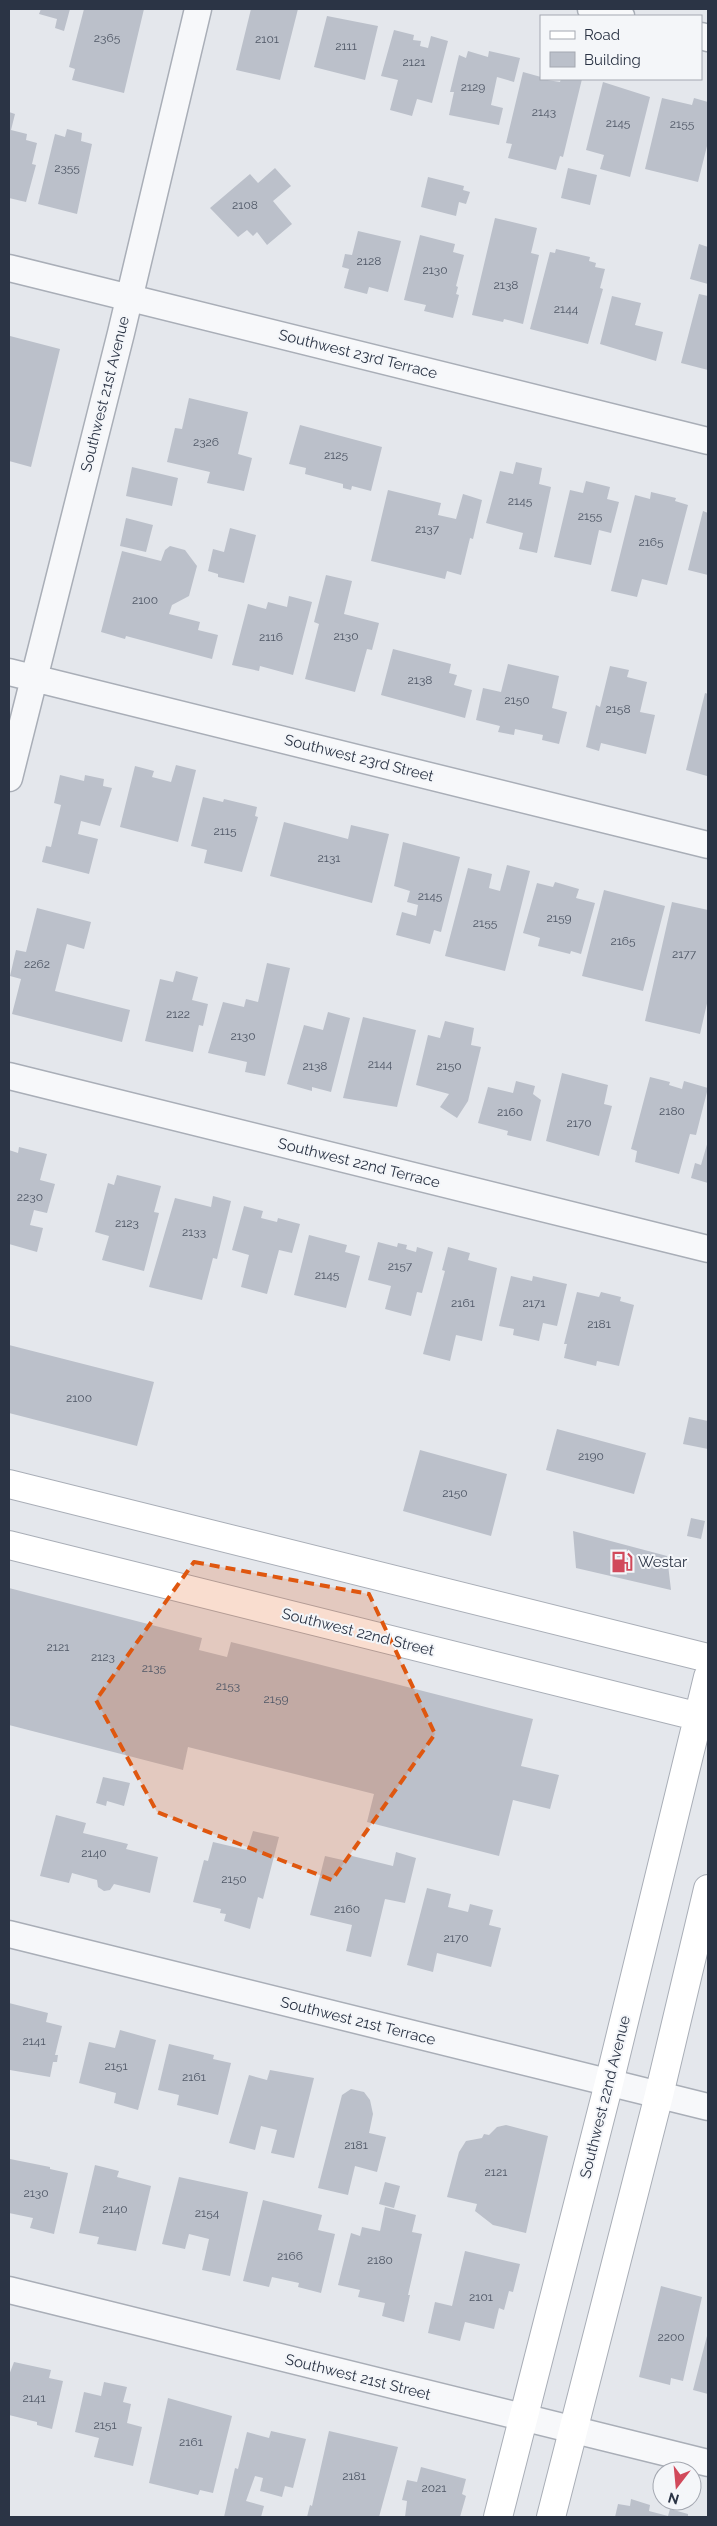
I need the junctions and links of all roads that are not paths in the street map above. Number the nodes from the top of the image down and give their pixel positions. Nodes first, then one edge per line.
1 (198, 9) edge
2 (591, 9) edge
3 (617, 15) edge
4 (9, 268) edge
5 (129, 298) junction
6 (708, 441) edge
7 (9, 672) edge
8 (34, 678) junction
9 (9, 778) edge
10 (708, 845) edge
11 (9, 1076) edge
12 (708, 1249) edge
13 (9, 1484) edge
14 (9, 1544) edge
15 (708, 1658) edge
16 (708, 1677) edge
17 (703, 1717) edge
18 (708, 1889) edge
19 (9, 1934) edge
20 (609, 2083) junction
21 (659, 2095) junction
22 (708, 2107) edge
23 (9, 2290) edge
24 (524, 2418) junction
25 (574, 2429) junction
26 (708, 2463) edge
27 (498, 2517) edge
28 (551, 2517) edge

1 - 5 street, Southwest 21st Avenue
2 - 3 street
4 - 5 street, Southwest 23rd Terrace
5 - 6 street, Southwest 23rd Terrace
5 - 8 street, Southwest 21st Avenue
7 - 8 street, Southwest 23rd Street
8 - 9 street, Southwest 21st Avenue
8 - 10 street, Southwest 23rd Street
11 - 12 street, Southwest 22nd Terrace
13 - 15 main road
14 - 17 main road, Southwest 22nd Street
16 - 17 main road, Southwest 22nd Avenue
17 - 20 main road, Southwest 22nd Avenue
18 - 21 main road
19 - 20 street, Southwest 21st Terrace
20 - 21 street, Southwest 21st Terrace
20 - 24 main road, Southwest 22nd Avenue
21 - 22 street, Southwest 21st Terrace
21 - 25 main road
23 - 24 street, Southwest 21st Street
24 - 25 street, Southwest 21st Street
24 - 27 main road, Southwest 22nd Avenue
25 - 26 street, Southwest 21st Street
25 - 28 main road

